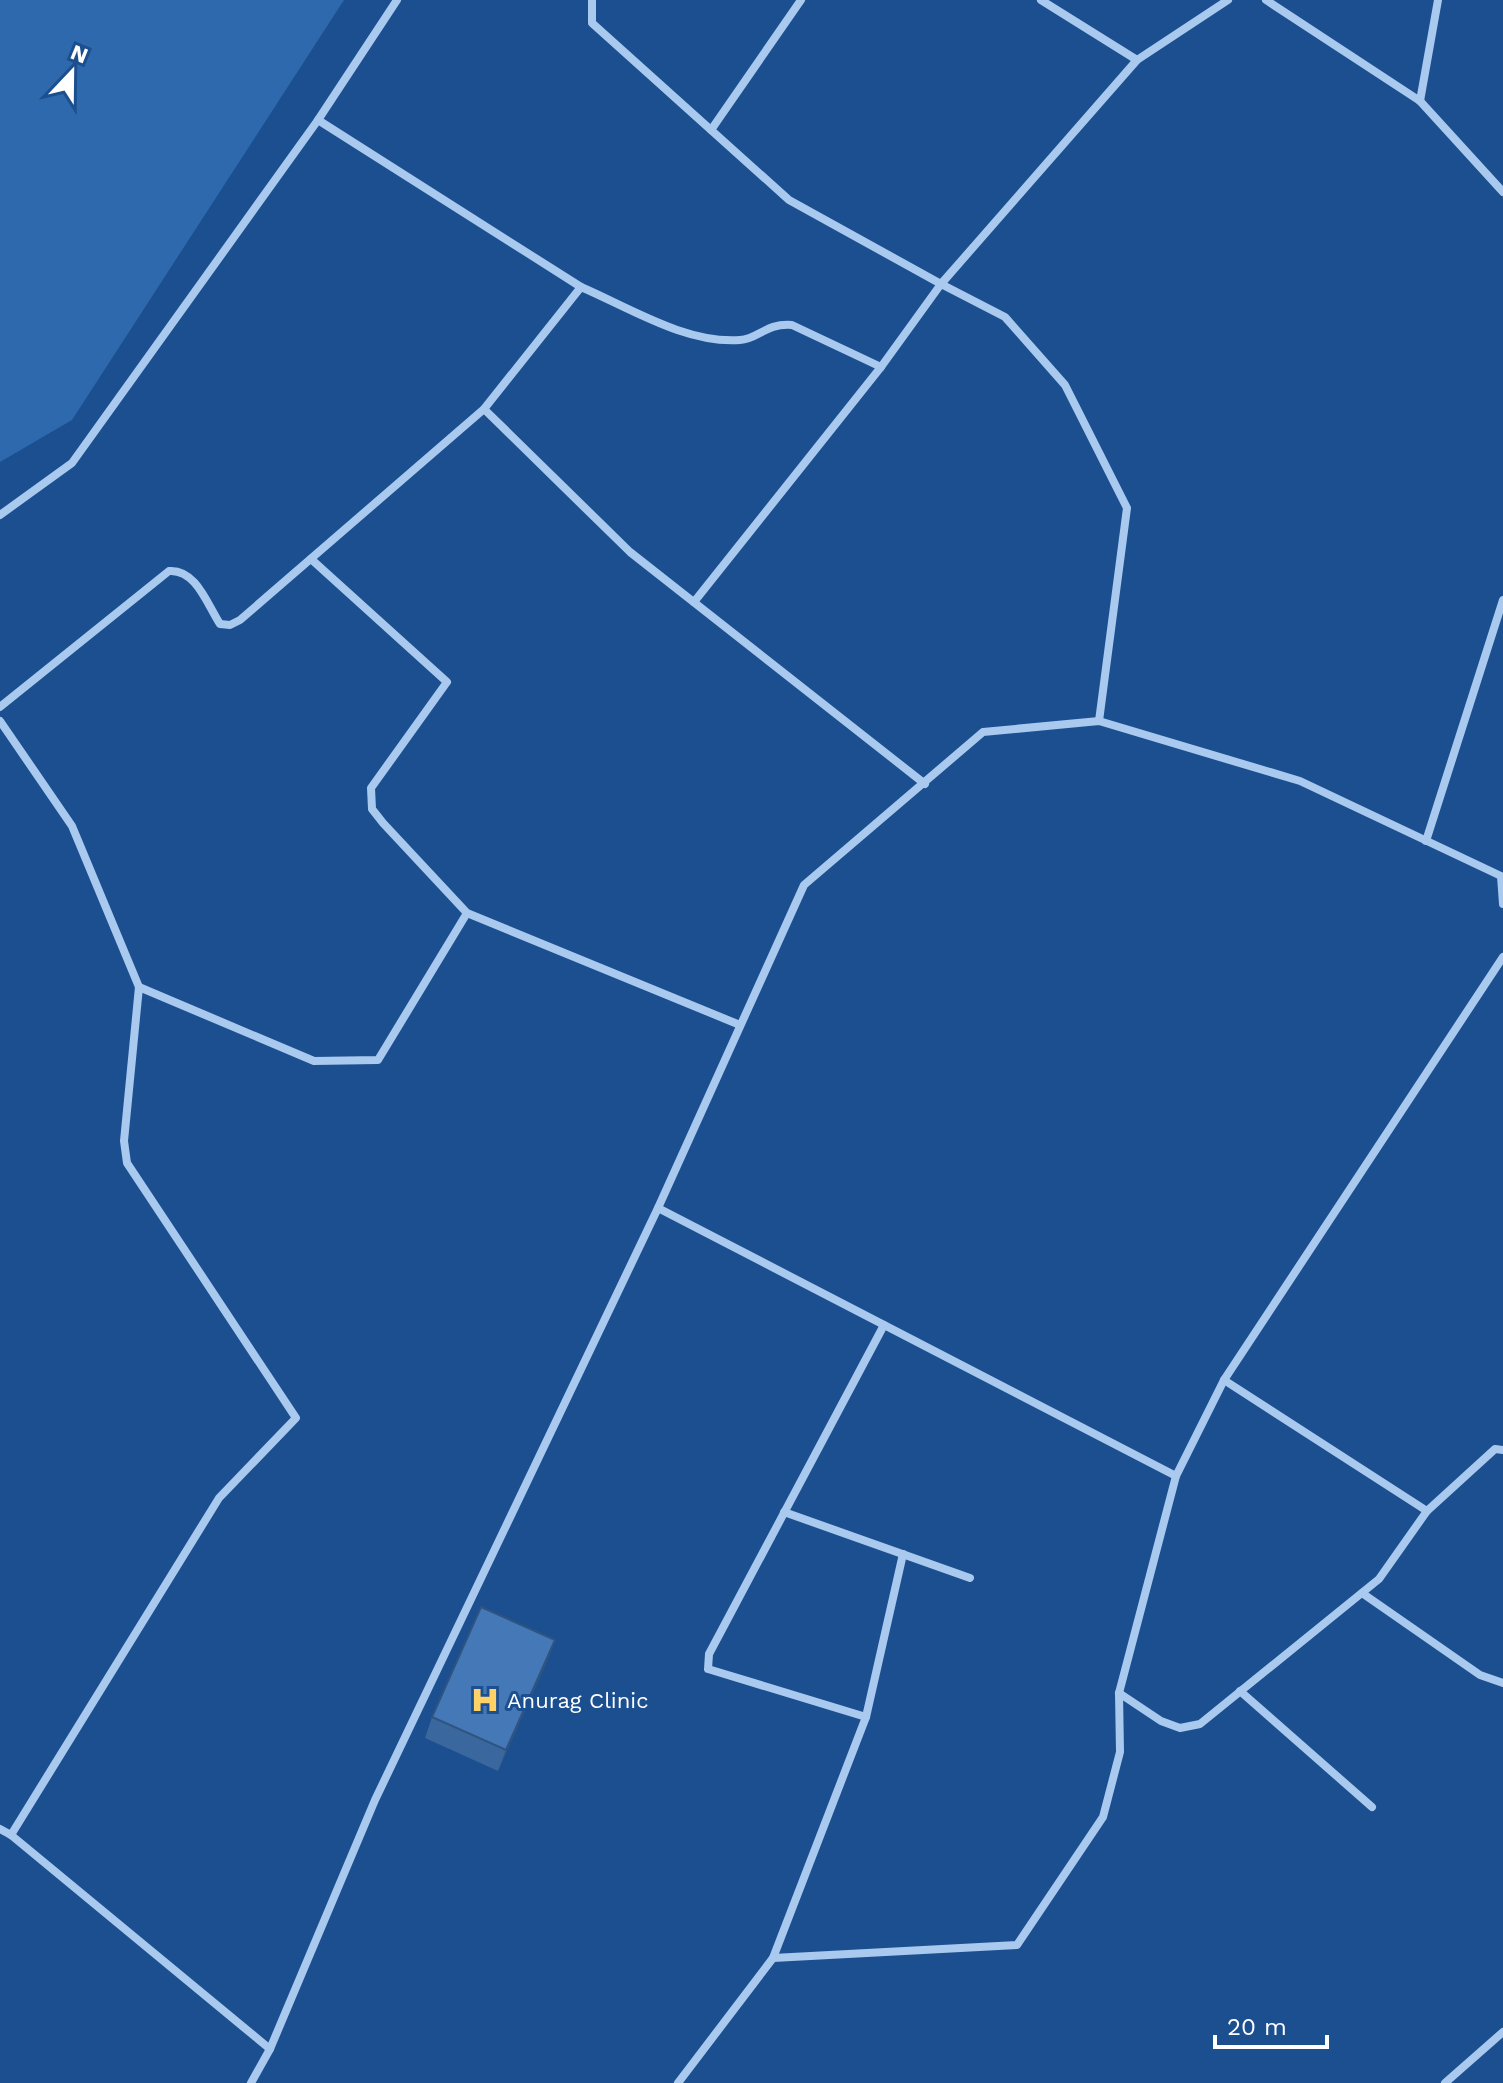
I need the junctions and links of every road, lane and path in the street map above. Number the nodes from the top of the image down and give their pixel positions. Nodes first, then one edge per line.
1 (397, 0) edge
2 (592, 0) edge
3 (801, 0) edge
4 (1041, 0) edge
5 (1228, 0) edge
6 (1266, 0) edge
7 (1438, 0) edge
8 (1137, 60) junction
9 (1420, 101) junction
10 (318, 120) junction
11 (711, 130) junction
12 (1503, 192) edge
13 (941, 284) junction
14 (581, 287) junction
15 (881, 367) junction
16 (484, 409) junction
17 (0, 515) edge
18 (311, 559) junction
19 (1503, 600) edge
20 (694, 602) junction
21 (0, 707) edge
22 (0, 721) edge
23 (1099, 721) junction
24 (925, 784) junction
25 (1426, 841) junction
26 (1502, 875) edge
27 (1503, 904) edge
28 (467, 913) junction
29 (1503, 957) edge
30 (139, 987) junction
31 (740, 1025) junction
32 (658, 1208) junction
33 (884, 1325) junction
34 (1224, 1380) junction
35 (1503, 1450) edge
36 (1176, 1476) junction
37 (1427, 1511) junction
38 (784, 1512) junction
39 (903, 1554) junction
40 (970, 1578) dead end
41 (1362, 1593) junction
42 (1503, 1683) edge
43 (1240, 1691) junction
44 (1119, 1693) junction
45 (866, 1717) junction
46 (1372, 1807) dead end
47 (0, 1829) edge
48 (11, 1835) junction
49 (773, 1958) junction
50 (1503, 2032) edge
51 (270, 2049) junction
52 (251, 2083) edge
53 (678, 2083) edge
54 (1445, 2083) edge

1 - 10 street
2 - 11 street
3 - 11 street
4 - 8 street
5 - 8 street
6 - 9 street
7 - 9 street
8 - 13 street
9 - 12 street
10 - 14 street
10 - 17 street
11 - 13 street
13 - 15 street
13 - 23 street
14 - 15 street
14 - 16 street
15 - 20 street
16 - 18 street
16 - 20 street
18 - 21 street
18 - 28 street
19 - 25 street
20 - 24 street
22 - 30 street
23 - 24 street
23 - 25 street
24 - 31 street
25 - 26 street
26 - 27 street
28 - 30 street
28 - 31 street
29 - 34 street
30 - 48 street
31 - 32 street
32 - 33 street
32 - 51 street
33 - 36 street
33 - 38 street
34 - 36 street
34 - 37 street
35 - 37 street
36 - 44 street
37 - 41 street
38 - 39 street
38 - 45 street
39 - 40 street
39 - 45 street
41 - 42 street
41 - 43 street
43 - 44 street
43 - 46 street
44 - 49 street
45 - 49 street
47 - 48 street
48 - 51 street
49 - 53 street
50 - 54 street
51 - 52 street

